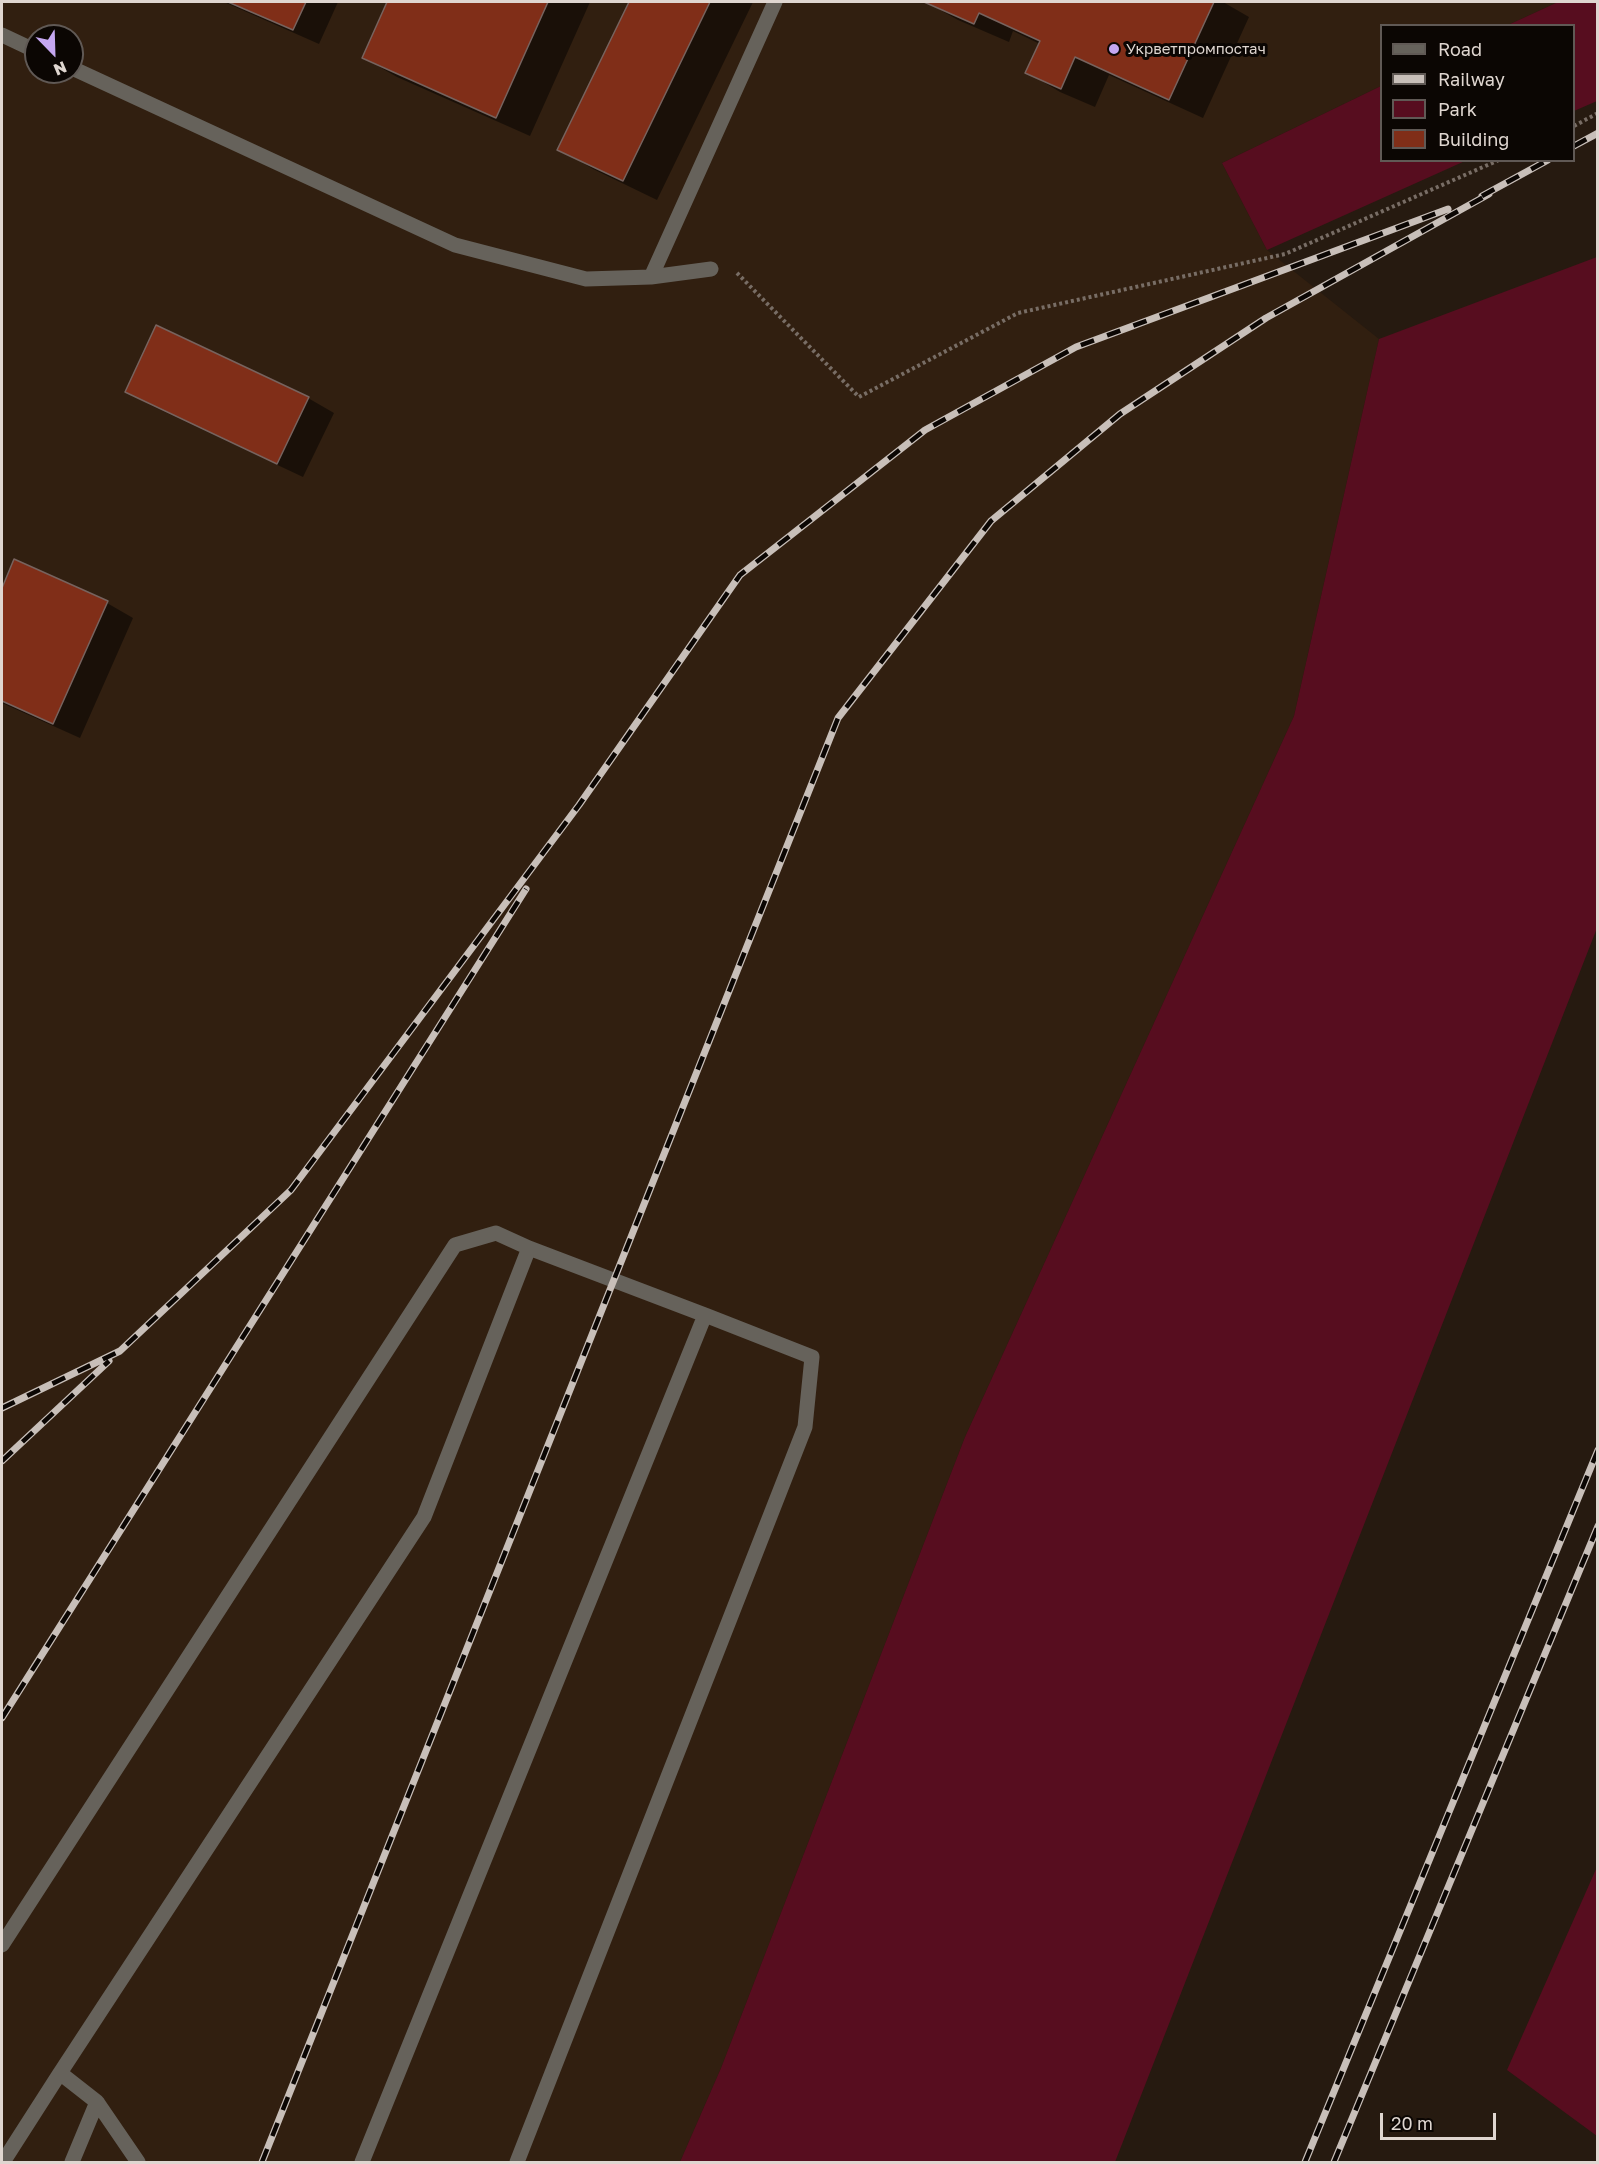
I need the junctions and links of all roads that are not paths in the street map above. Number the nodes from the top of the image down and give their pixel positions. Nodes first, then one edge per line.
1 (775, 2) edge
2 (2, 35) edge
3 (24, 45) edge
4 (84, 74) edge
5 (711, 269) road end
6 (651, 277) junction
7 (529, 1248) junction
8 (705, 1316) junction
9 (2, 1945) edge
10 (60, 2073) junction
11 (97, 2102) junction
12 (3, 2163) edge
13 (72, 2163) edge
14 (138, 2163) edge
15 (362, 2163) edge
16 (517, 2163) edge

1 - 6 street
2 - 3 street
4 - 6 street
5 - 6 street
7 - 8 street
7 - 9 street
7 - 10 street
8 - 15 street
8 - 16 street
10 - 11 street
10 - 12 street
11 - 13 street
11 - 14 street

